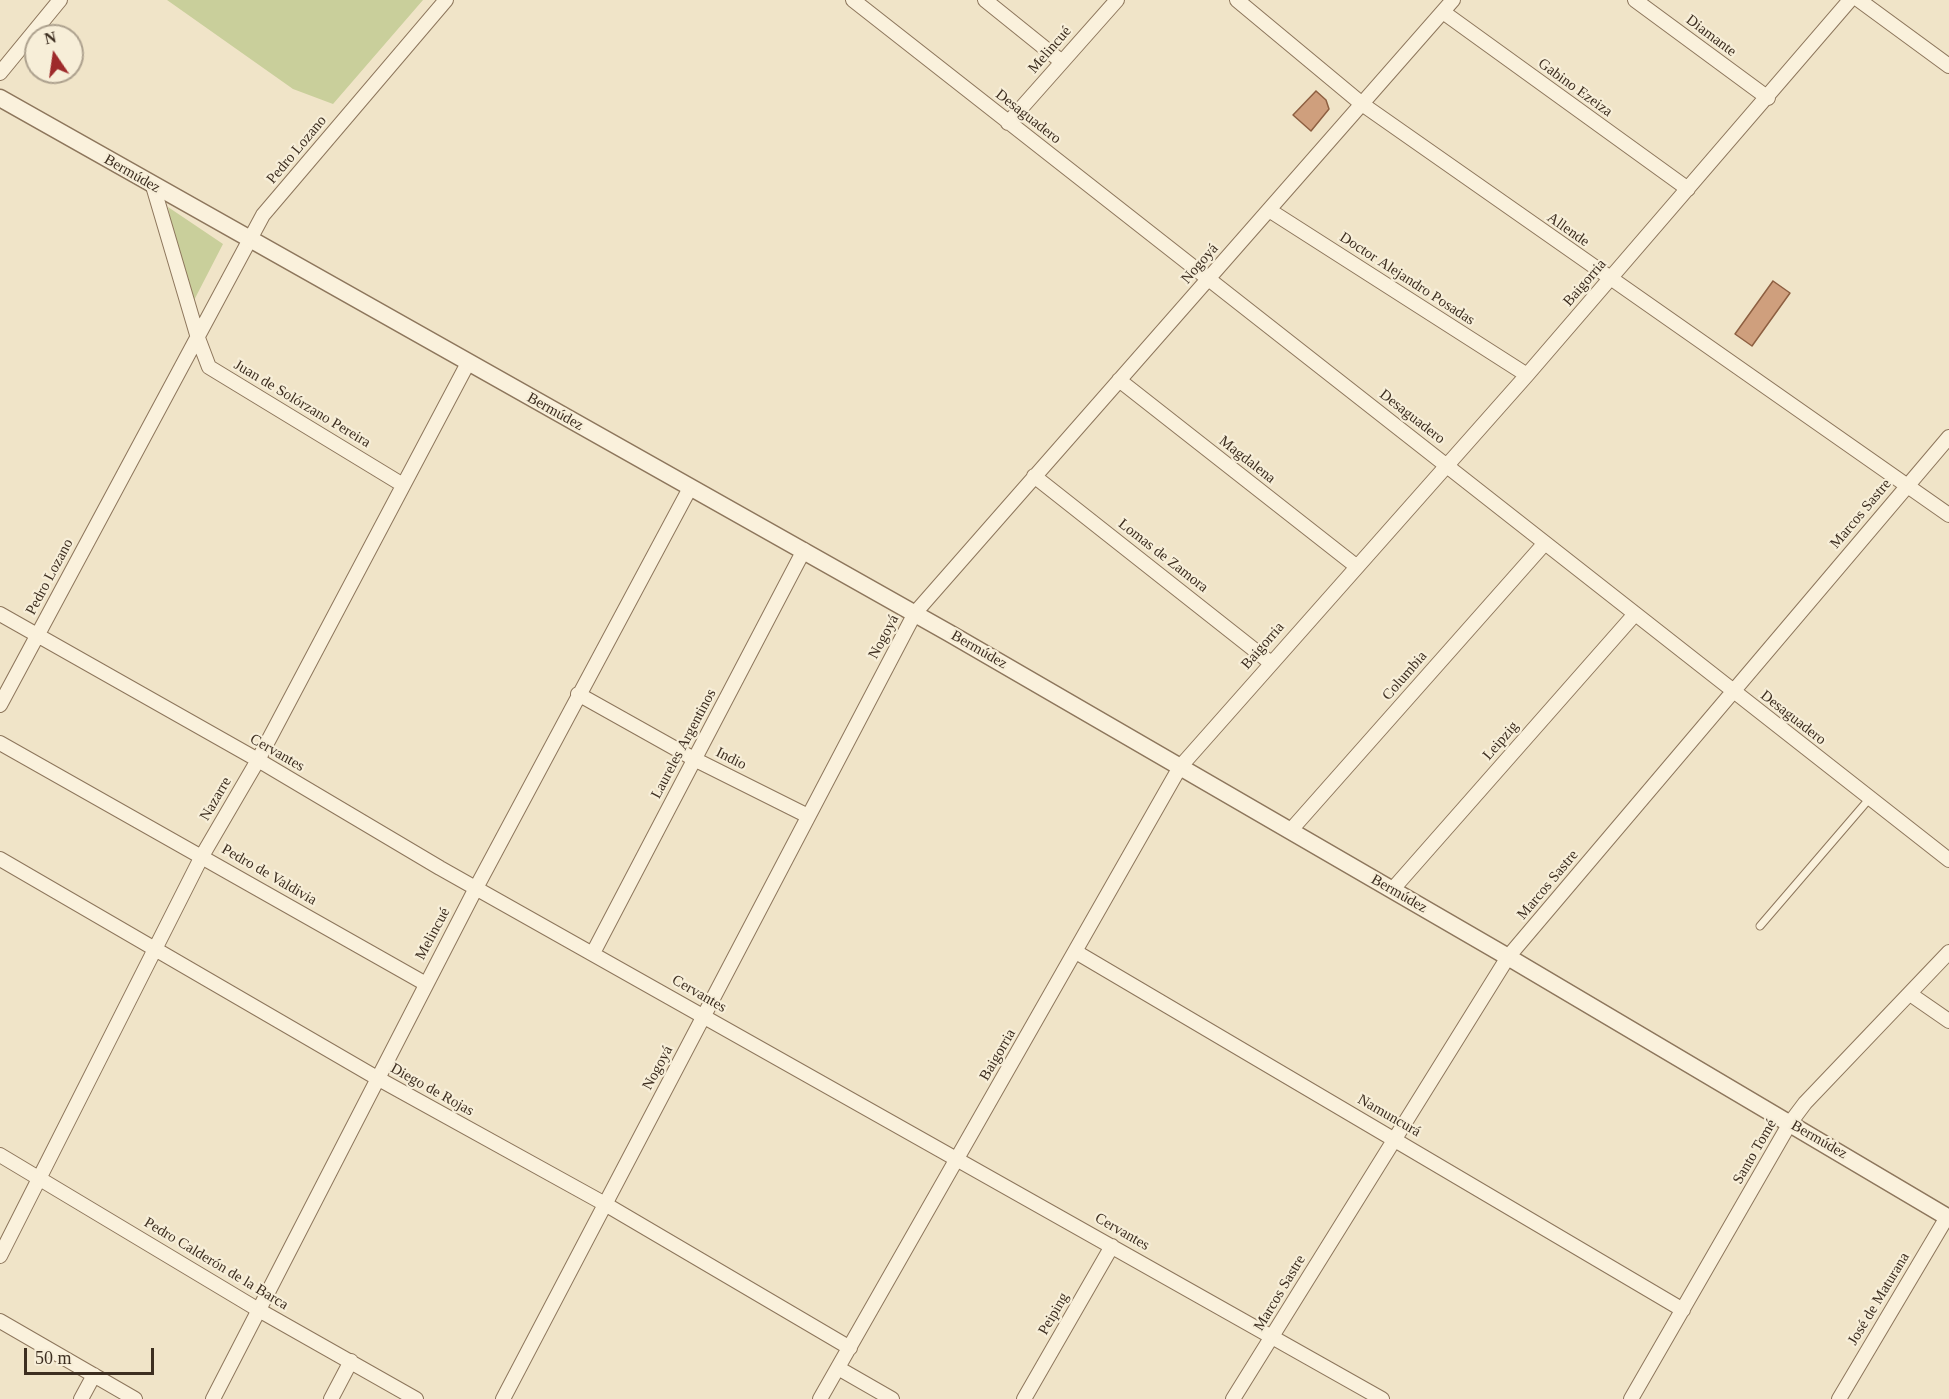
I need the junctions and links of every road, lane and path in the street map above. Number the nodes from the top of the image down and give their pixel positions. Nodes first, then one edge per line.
1 (60, 0) edge
2 (446, 0) edge
3 (853, 0) edge
4 (985, 0) edge
5 (1117, 0) edge
6 (1237, 0) edge
7 (1453, 0) edge
8 (1635, 0) edge
9 (1850, 0) edge
10 (1859, 0) edge
11 (1443, 12) junction
12 (1062, 62) junction
13 (1949, 66) edge
14 (0, 73) edge
15 (0, 98) edge
16 (1768, 98) junction
17 (1362, 104) junction
18 (1008, 123) junction
19 (153, 186) junction
20 (1688, 189) junction
21 (1269, 210) junction
22 (249, 240) junction
23 (1209, 279) junction
24 (1610, 279) junction
25 (198, 338) junction
26 (468, 363) junction
27 (1527, 375) junction
28 (1119, 380) junction
29 (1949, 437) edge
30 (1447, 465) junction
31 (1034, 476) junction
32 (403, 485) junction
33 (1907, 486) junction
34 (690, 488) junction
35 (1949, 515) edge
36 (1545, 543) junction
37 (804, 550) junction
38 (1356, 566) junction
39 (915, 613) junction
40 (0, 614) edge
41 (1635, 614) junction
42 (38, 635) junction
43 (1271, 663) junction
44 (1733, 692) junction
45 (578, 694) junction
46 (0, 705) edge
47 (0, 743) edge
48 (694, 759) junction
49 (258, 760) junction
50 (1180, 767) junction
51 (1869, 798) junction
52 (808, 816) junction
53 (1290, 831) junction
54 (202, 856) junction
55 (0, 859) edge
56 (1949, 860) edge
57 (476, 888) junction
58 (1392, 890) junction
59 (1760, 926) dead end
60 (157, 948) junction
61 (1076, 952) junction
62 (1949, 952) edge
63 (593, 953) junction
64 (1508, 957) junction
65 (426, 984) junction
66 (1910, 994) junction
67 (704, 1016) junction
68 (1949, 1020) edge
69 (377, 1078) junction
70 (1790, 1123) junction
71 (1393, 1138) junction
72 (0, 1155) edge
73 (957, 1159) junction
74 (40, 1178) junction
75 (605, 1204) junction
76 (1948, 1217) edge
77 (1112, 1246) junction
78 (0, 1256) edge
79 (257, 1310) junction
80 (1683, 1310) junction
81 (0, 1321) edge
82 (1272, 1337) junction
83 (850, 1348) junction
84 (351, 1361) junction
85 (838, 1368) junction
86 (94, 1375) junction
87 (81, 1399) edge
88 (135, 1399) edge
89 (213, 1399) edge
90 (331, 1399) edge
91 (416, 1399) edge
92 (503, 1399) edge
93 (820, 1399) edge
94 (892, 1399) edge
95 (1024, 1399) edge
96 (1233, 1399) edge
97 (1382, 1399) edge
98 (1631, 1399) edge
99 (1839, 1399) edge

1 - 14 street
2 - 22 street, Pedro Lozano
3 - 18 street, Desaguadero
4 - 12 street
5 - 12 street, Melincué
6 - 17 street, Allende
7 - 11 street, Nogoyá
8 - 16 street, Diamante
9 - 16 street, Baigorria
10 - 13 street
11 - 17 street, Nogoyá
11 - 20 street, Gabino Ezeiza
12 - 18 street, Melincué
15 - 19 street, Bermúdez
16 - 20 street, Baigorria
17 - 21 street, Nogoyá
17 - 24 street, Allende
18 - 23 street, Desaguadero
19 - 22 street, Bermúdez
19 - 25 street
20 - 24 street, Baigorria
21 - 23 street, Nogoyá
21 - 27 street, Doctor Alejandro Posadas
22 - 25 street, Pedro Lozano
22 - 26 street, Bermúdez
23 - 28 street, Nogoyá
23 - 30 street, Desaguadero
24 - 27 street, Baigorria
24 - 33 street, Allende
25 - 32 street, Juan de Solórzano Pereira
25 - 42 street, Pedro Lozano
26 - 32 street, Nazarre
26 - 34 street, Bermúdez
27 - 30 street, Baigorria
28 - 31 street, Nogoyá
28 - 38 street, Magdalena
29 - 33 street, Marcos Sastre
30 - 36 street, Desaguadero
30 - 38 street, Baigorria
31 - 39 street, Nogoyá
31 - 43 street, Lomas de Zamora
32 - 49 street, Nazarre
33 - 35 street, Allende
33 - 44 street, Marcos Sastre
34 - 37 street, Bermúdez
34 - 45 street, Melincué
36 - 41 street, Desaguadero
36 - 53 street, Columbia
37 - 39 street, Bermúdez
37 - 48 street, Laureles Argentinos
38 - 43 street, Baigorria
39 - 50 street, Bermúdez
39 - 52 street, Nogoyá
40 - 42 street, Cervantes
41 - 44 street, Desaguadero
41 - 58 street, Leipzig
42 - 46 street, Pedro Lozano
42 - 49 street, Cervantes
43 - 50 street, Baigorria
44 - 51 street, Desaguadero
44 - 64 street, Marcos Sastre
45 - 48 street, Indio
45 - 57 street, Melincué
47 - 54 street, Pedro de Valdivia
48 - 52 street, Indio
48 - 63 street, Laureles Argentinos
49 - 54 street, Nazarre
49 - 57 street, Cervantes
50 - 53 street, Bermúdez
50 - 61 street, Baigorria
51 - 56 street, Desaguadero
51 - 59 lane
52 - 67 street, Nogoyá
53 - 58 street, Bermúdez
54 - 60 street, Nazarre
54 - 65 street, Pedro de Valdivia
55 - 60 street, Diego de Rojas
57 - 63 street, Cervantes
57 - 65 street, Melincué
58 - 64 street, Bermúdez
60 - 69 street, Diego de Rojas
60 - 74 street, Nazarre
61 - 71 street, Namuncurá
61 - 73 street, Baigorria
62 - 66 street, Santo Tomé
63 - 67 street, Cervantes
64 - 70 street, Bermúdez
64 - 71 street, Marcos Sastre
65 - 69 street, Melincué
66 - 68 street
66 - 70 street, Santo Tomé
67 - 73 street, Cervantes
67 - 75 street, Nogoyá
69 - 75 street, Diego de Rojas
69 - 79 street, Melincué
70 - 76 street, Bermúdez
70 - 80 street, Santo Tomé
71 - 80 street, Namuncurá
71 - 82 street, Marcos Sastre
72 - 74 street, Pedro Calderón de la Barca
73 - 77 street, Cervantes
73 - 83 street, Baigorria
74 - 78 street, Nazarre
74 - 79 street, Pedro Calderón de la Barca
75 - 83 street, Diego de Rojas
75 - 92 street, Nogoyá
76 - 99 street, José de Maturana
77 - 82 street, Cervantes
77 - 95 street, Peiping
79 - 84 street, Pedro Calderón de la Barca
79 - 89 street, Melincué
80 - 98 street, Santo Tomé
81 - 86 street
82 - 96 street, Marcos Sastre
82 - 97 street, Cervantes
83 - 85 street, Baigorria
84 - 90 street
84 - 91 street, Pedro Calderón de la Barca
85 - 93 street, Baigorria
85 - 94 street
86 - 87 street
86 - 88 street

